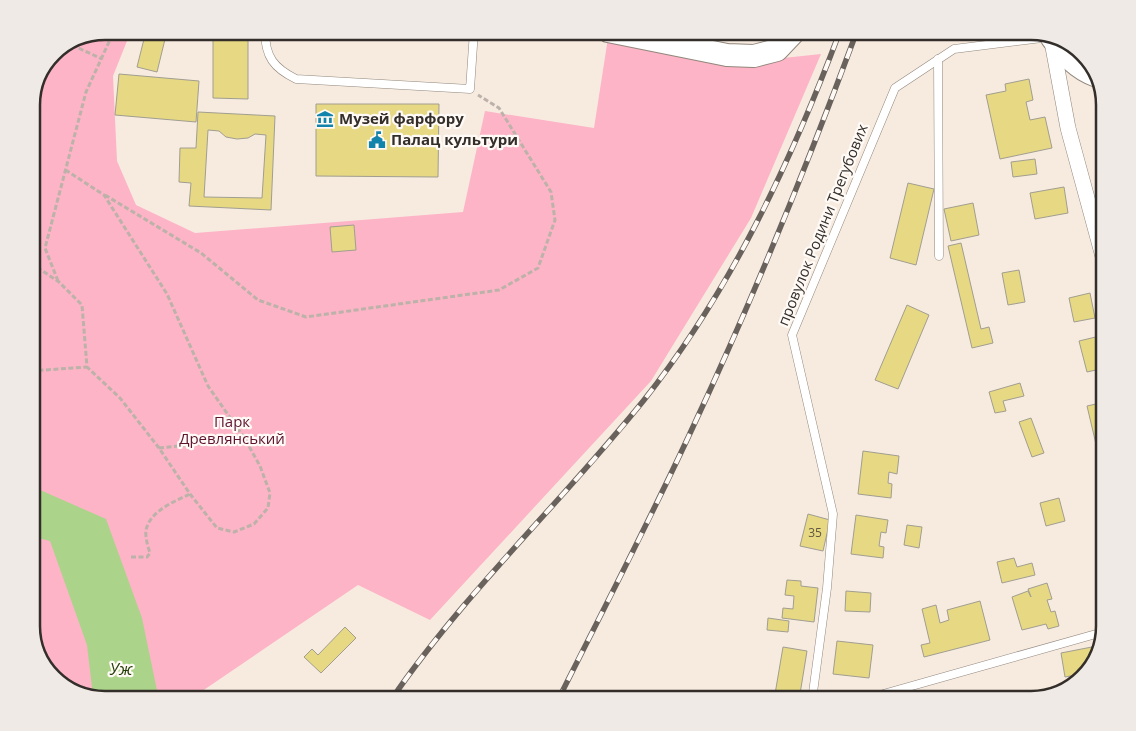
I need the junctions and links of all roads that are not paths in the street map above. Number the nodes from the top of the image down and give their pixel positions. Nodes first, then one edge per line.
1 (265, 40) edge
2 (473, 40) edge
3 (653, 40) edge
4 (786, 40) edge
5 (1027, 40) edge
6 (1052, 43) edge
7 (1058, 46) edge
8 (938, 59) junction
9 (1086, 71) edge
10 (1096, 231) edge
11 (938, 256) dead end
12 (1095, 634) edge
13 (813, 691) edge
14 (894, 691) edge

1 - 2 lane
3 - 4 street
5 - 8 lane
6 - 10 street
7 - 9 street
8 - 11 lane
8 - 13 lane, провулок Родини Трегубових
12 - 14 lane

